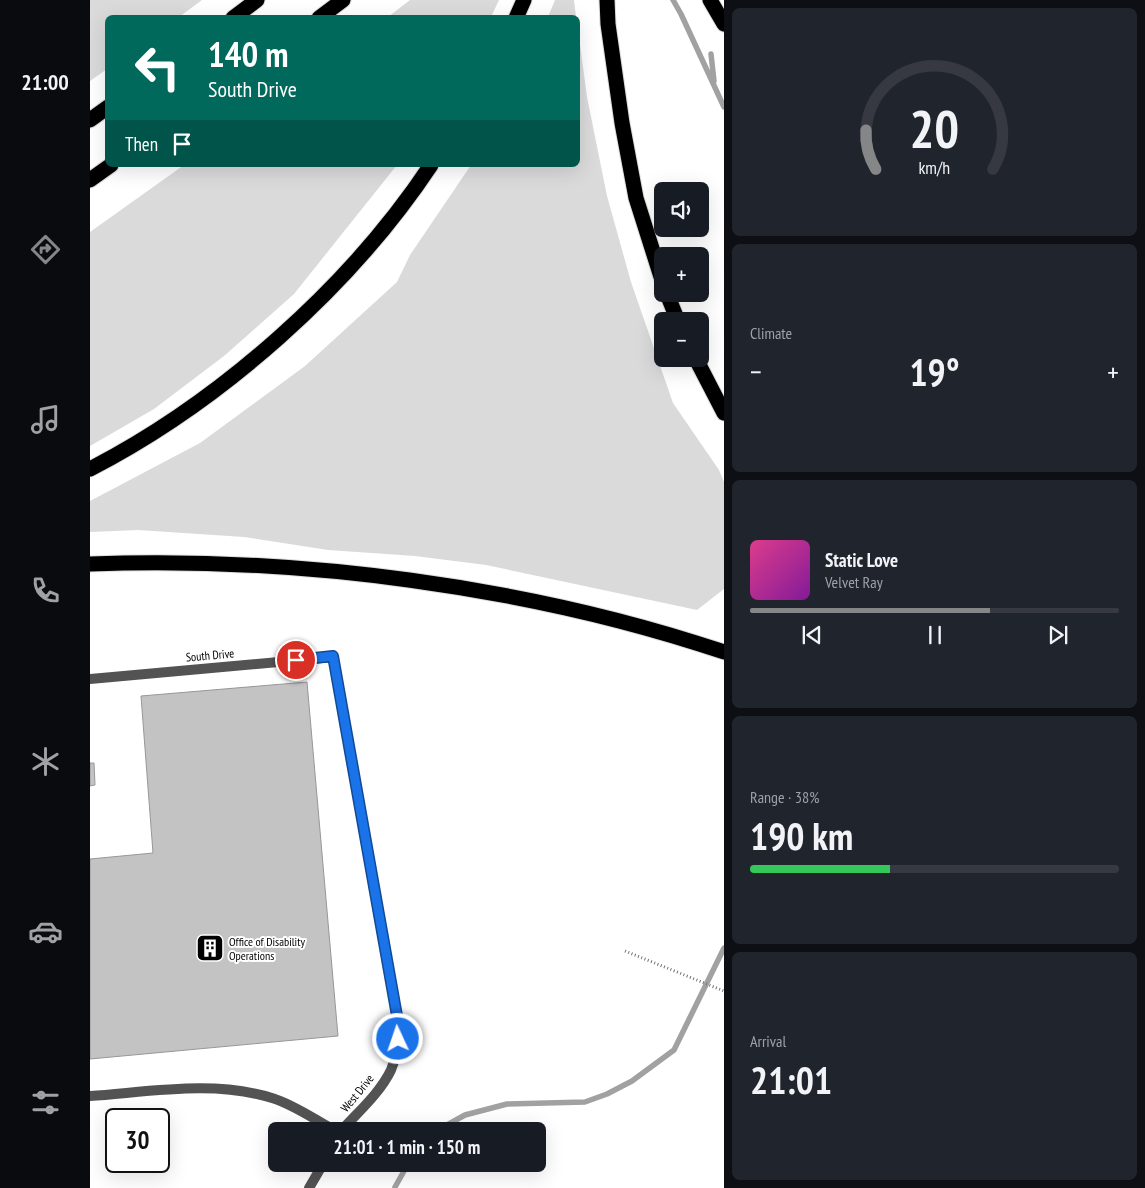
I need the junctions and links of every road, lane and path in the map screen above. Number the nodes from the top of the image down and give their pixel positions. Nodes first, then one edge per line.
1 (257, 0) edge
2 (343, 0) edge
3 (524, 0) edge
4 (607, 0) edge
5 (710, 0) edge
6 (719, 0) edge
7 (724, 6) edge
8 (237, 15) edge
9 (323, 15) edge
10 (517, 15) edge
11 (724, 24) edge
12 (105, 109) edge
13 (90, 120) edge
14 (108, 167) edge
15 (430, 167) edge
16 (90, 180) edge
17 (654, 255) edge
18 (700, 367) edge
19 (724, 413) edge
20 (90, 469) edge
21 (90, 564) edge
22 (724, 652) edge
23 (333, 656) joint
24 (90, 679) edge
25 (625, 951) dead end
26 (724, 991) edge
27 (90, 1096) edge
28 (320, 1122) edge
29 (349, 1122) edge
30 (318, 1172) edge
31 (309, 1188) edge

1 - 8 highway
2 - 9 highway
3 - 10 highway
4 - 17 highway
5 - 11 highway
6 - 7 highway
12 - 13 highway
14 - 16 highway
15 - 20 highway
18 - 19 highway
21 - 22 highway
23 - 24 street, South Drive
23 - 29 street, West Drive
25 - 26 path
27 - 28 street
30 - 31 street

